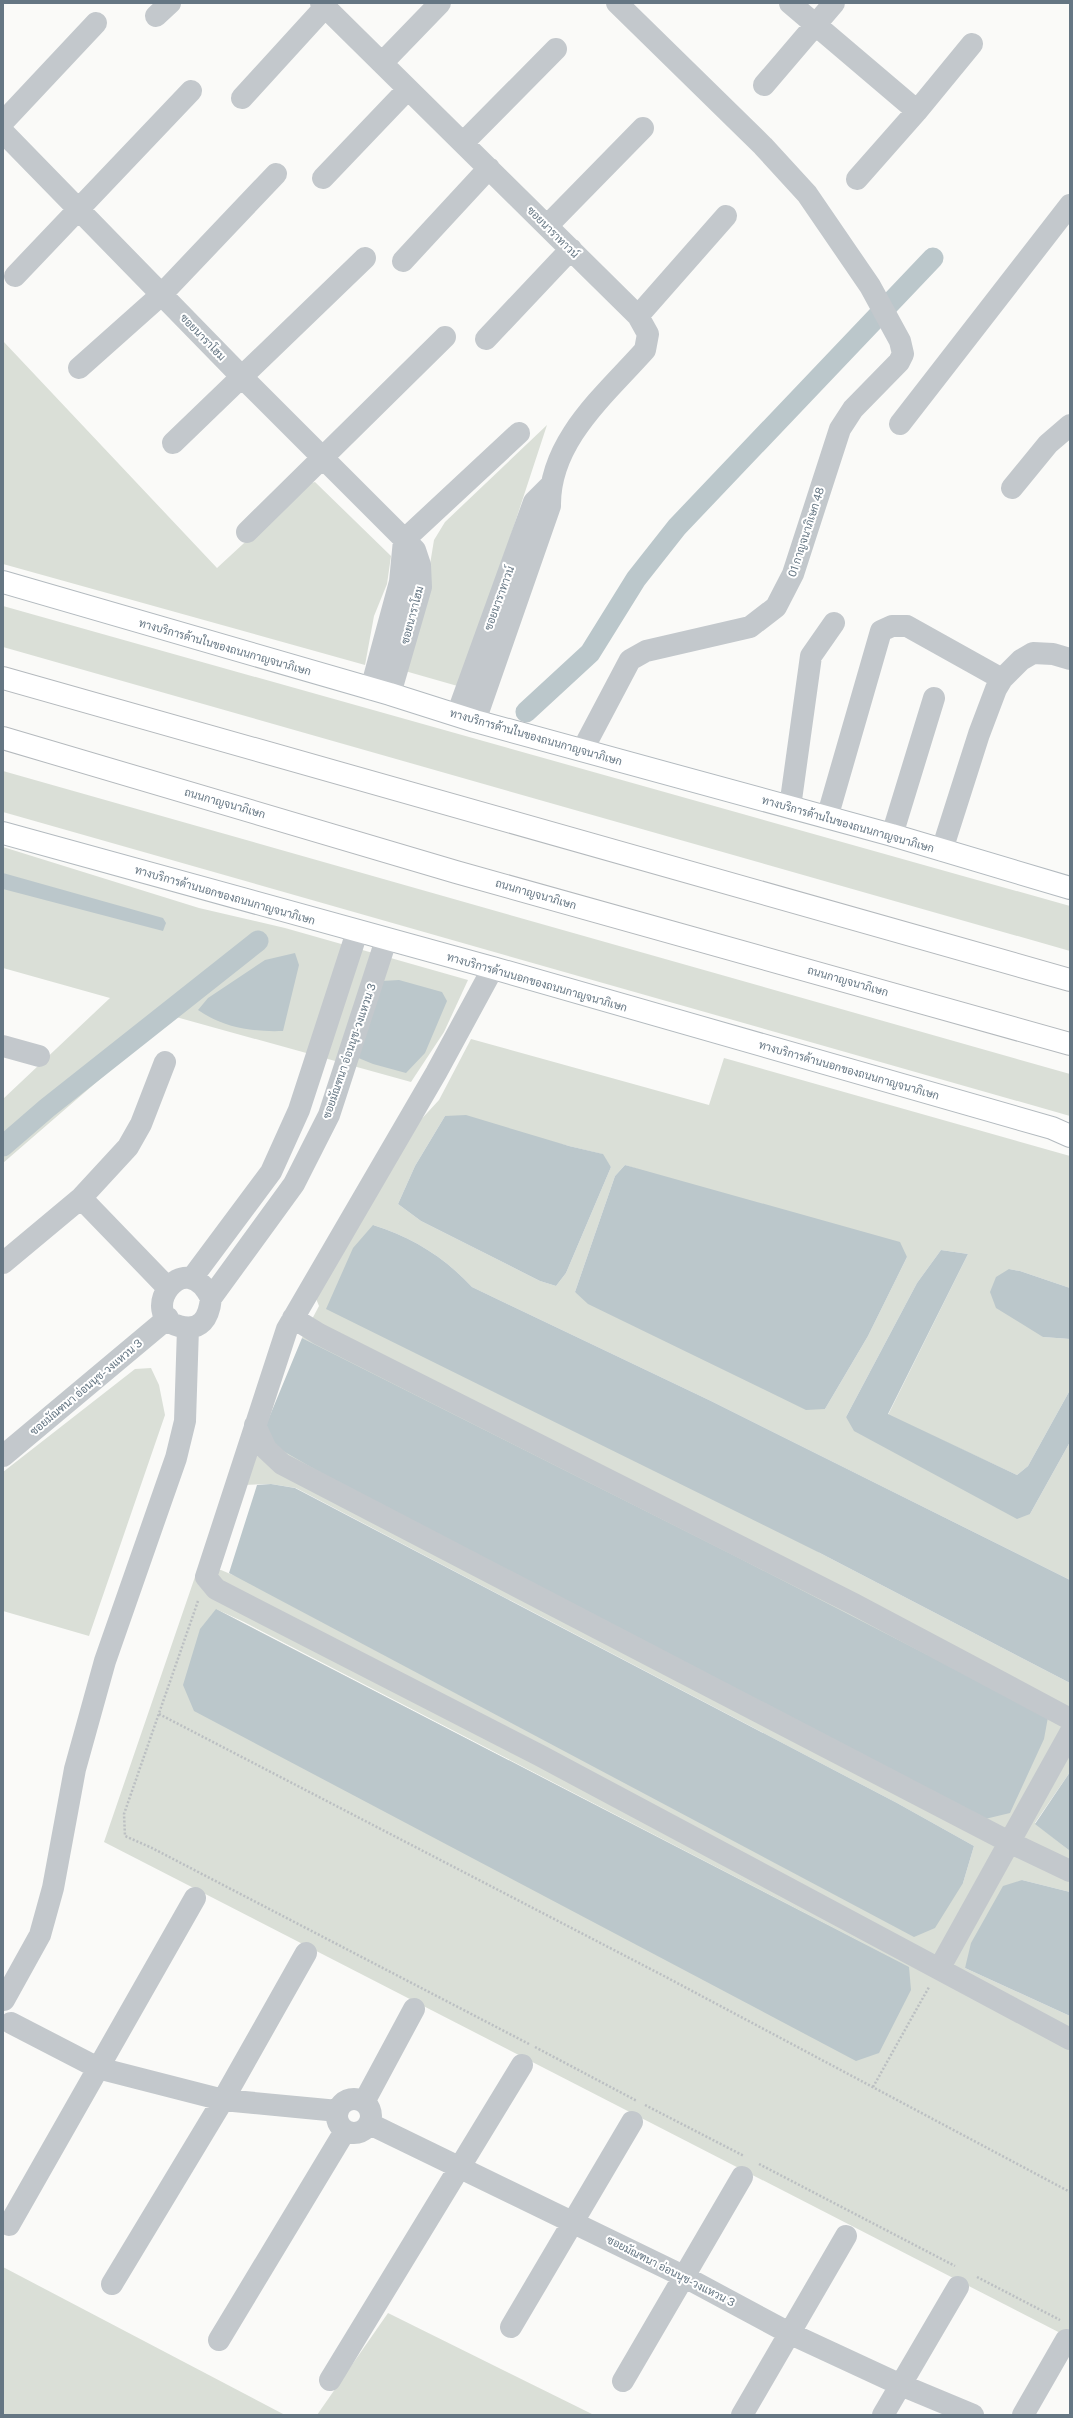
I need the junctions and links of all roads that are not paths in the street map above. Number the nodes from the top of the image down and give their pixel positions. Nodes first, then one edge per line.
1 (440, 3) edge
2 (617, 3) edge
3 (790, 3) edge
4 (834, 3) edge
5 (323, 5) edge
6 (96, 23) dead end
7 (817, 24) junction
8 (972, 44) dead end
9 (556, 49) dead end
10 (382, 63) junction
11 (764, 86) dead end
12 (408, 89) junction
13 (191, 91) dead end
14 (242, 98) dead end
15 (917, 111) junction
16 (3, 122) edge
17 (643, 128) dead end
18 (3, 132) edge
19 (463, 143) junction
20 (488, 168) junction
21 (276, 174) dead end
22 (322, 178) dead end
23 (857, 179) dead end
24 (1070, 205) edge
25 (78, 210) junction
26 (726, 216) dead end
27 (547, 226) junction
28 (571, 249) junction
29 (365, 258) dead end
30 (403, 261) dead end
31 (15, 276) dead end
32 (161, 295) junction
33 (638, 316) junction
34 (445, 337) dead end
35 (486, 339) dead end
36 (79, 368) dead end
37 (242, 377) junction
38 (900, 424) dead end
39 (1070, 425) edge
40 (519, 433) dead end
41 (173, 443) dead end
42 (322, 458) junction
43 (1012, 488) dead end
44 (247, 532) dead end
45 (404, 540) junction
46 (3, 582) edge
47 (834, 623) dead end
48 (1070, 659) edge
49 (3, 678) edge
50 (1002, 679) junction
51 (380, 691) junction
52 (934, 698) dead end
53 (466, 718) junction
54 (3, 738) edge
55 (583, 750) junction
56 (790, 808) junction
57 (827, 818) junction
58 (3, 833) edge
59 (892, 835) junction
60 (942, 850) junction
61 (1070, 888) edge
62 (358, 932) junction
63 (386, 940) junction
64 (493, 968) junction
65 (1070, 980) edge
66 (1070, 1044) edge
67 (3, 1046) edge
68 (39, 1056) dead end
69 (165, 1062) dead end
70 (1064, 1132) edge
71 (81, 1198) junction
72 (3, 1263) edge
73 (192, 1278) junction
74 (167, 1288) junction
75 (211, 1298) junction
76 (168, 1318) junction
77 (293, 1318) junction
78 (188, 1328) junction
79 (255, 1425) junction
80 (3, 1456) edge
81 (1070, 1719) edge
82 (1070, 1732) edge
83 (1009, 1842) junction
84 (1070, 1871) edge
85 (195, 1898) dead end
86 (306, 1953) dead end
87 (939, 1969) junction
88 (4, 1999) edge
89 (414, 2009) dead end
90 (7, 2027) edge
91 (1070, 2039) edge
92 (522, 2065) dead end
93 (98, 2068) junction
94 (223, 2100) junction
95 (364, 2102) junction
96 (338, 2111) junction
97 (632, 2122) dead end
98 (370, 2124) junction
99 (346, 2131) junction
100 (749, 2166) road end
101 (460, 2168) junction
102 (574, 2222) junction
103 (9, 2225) dead end
104 (846, 2236) dead end
105 (683, 2276) junction
106 (963, 2276) road end
107 (112, 2284) dead end
108 (511, 2326) dead end
109 (1064, 2331) road end
110 (791, 2334) junction
111 (220, 2340) dead end
112 (330, 2380) dead end
113 (623, 2381) dead end
114 (901, 2385) junction
115 (742, 2415) edge
116 (883, 2415) edge
117 (973, 2415) edge
118 (1023, 2415) edge

1 - 10 street
2 - 55 street, 01 กาญจนาภิเษก 48
3 - 7 street
4 - 7 street
5 - 10 street, ซอยนาราทาวน์
5 - 14 street
6 - 16 street
7 - 11 street
7 - 15 street
8 - 15 street
9 - 19 street
10 - 12 street, ซอยนาราทาวน์
12 - 19 street, ซอยนาราทาวน์
12 - 22 street
13 - 25 street
15 - 23 street
17 - 27 street
18 - 25 street, ซอยนาราโฮม
19 - 20 street, ซอยนาราทาวน์
20 - 27 street, ซอยนาราทาวน์
20 - 30 street
21 - 32 street
24 - 38 street
25 - 31 street
25 - 32 street, ซอยนาราโฮม
26 - 33 street
27 - 28 street, ซอยนาราทาวน์
28 - 33 street, ซอยนาราทาวน์
28 - 35 street
29 - 37 street
32 - 36 street
32 - 37 street, ซอยนาราโฮม
33 - 53 street, ซอยนาราทาวน์
34 - 42 street
37 - 41 street
37 - 42 street, ซอยนาราโฮม
39 - 43 street
40 - 45 street
42 - 44 street
42 - 45 street, ซอยนาราโฮม
45 - 51 street, ซอยนาราโฮม
46 - 51 main road, ทางบริการด้านในของถนนกาญจนาภิเษก
47 - 56 street
48 - 50 street
49 - 65 main road
50 - 57 street
50 - 60 street
51 - 53 main road, ทางบริการด้านในของถนนกาญจนาภิเษก
52 - 59 street
53 - 55 main road, ทางบริการด้านในของถนนกาญจนาภิเษก
54 - 66 main road, ถนนกาญจนาภิเษก
55 - 56 main road, ทางบริการด้านในของถนนกาญจนาภิเษก
56 - 57 main road, ทางบริการด้านในของถนนกาญจนาภิเษก
57 - 59 main road, ทางบริการด้านในของถนนกาญจนาภิเษก
58 - 62 main road, ทางบริการด้านนอกของถนนกาญจนาภิเษก
59 - 60 main road, ทางบริการด้านในของถนนกาญจนาภิเษก
60 - 61 main road, ทางบริการด้านในของถนนกาญจนาภิเษก
62 - 63 main road, ทางบริการด้านนอกของถนนกาญจนาภิเษก
62 - 73 street
63 - 64 main road, ทางบริการด้านนอกของถนนกาญจนาภิเษก
63 - 75 street, ซอยมัณฑนา อ่อนนุช-วงแหวน 3
64 - 70 main road, ทางบริการด้านนอกของถนนกาญจนาภิเษก
64 - 77 street
67 - 68 street
69 - 71 street
71 - 72 street
71 - 74 street
73 - 74 street
73 - 75 street
74 - 76 street
75 - 78 street, ซอยมัณฑนา อ่อนนุช-วงแหวน 3
76 - 78 street
76 - 80 street, ซอยมัณฑนา อ่อนนุช-วงแหวน 3
77 - 79 street
77 - 81 street
78 - 88 street
79 - 83 street
79 - 87 street
82 - 83 street
83 - 84 street
83 - 87 street
85 - 93 street
86 - 94 street
87 - 91 street
88 - 90 street
89 - 95 street
90 - 93 street
92 - 101 street
93 - 94 street
93 - 103 street
94 - 96 street
94 - 107 street
95 - 96 street
95 - 98 street
96 - 99 street
97 - 102 street
98 - 99 street
98 - 101 street, ซอยมัณฑนา อ่อนนุช-วงแหวน 3
99 - 111 street
100 - 105 street
101 - 102 street, ซอยมัณฑนา อ่อนนุช-วงแหวน 3
101 - 112 street
102 - 105 street, ซอยมัณฑนา อ่อนนุช-วงแหวน 3
102 - 108 street
104 - 110 street
105 - 110 street, ซอยมัณฑนา อ่อนนุช-วงแหวน 3
105 - 113 street
106 - 114 street
109 - 118 street
110 - 114 street, ซอยมัณฑนา อ่อนนุช-วงแหวน 3
110 - 115 street
114 - 116 street
114 - 117 street, ซอยมัณฑนา อ่อนนุช-วงแหวน 3

